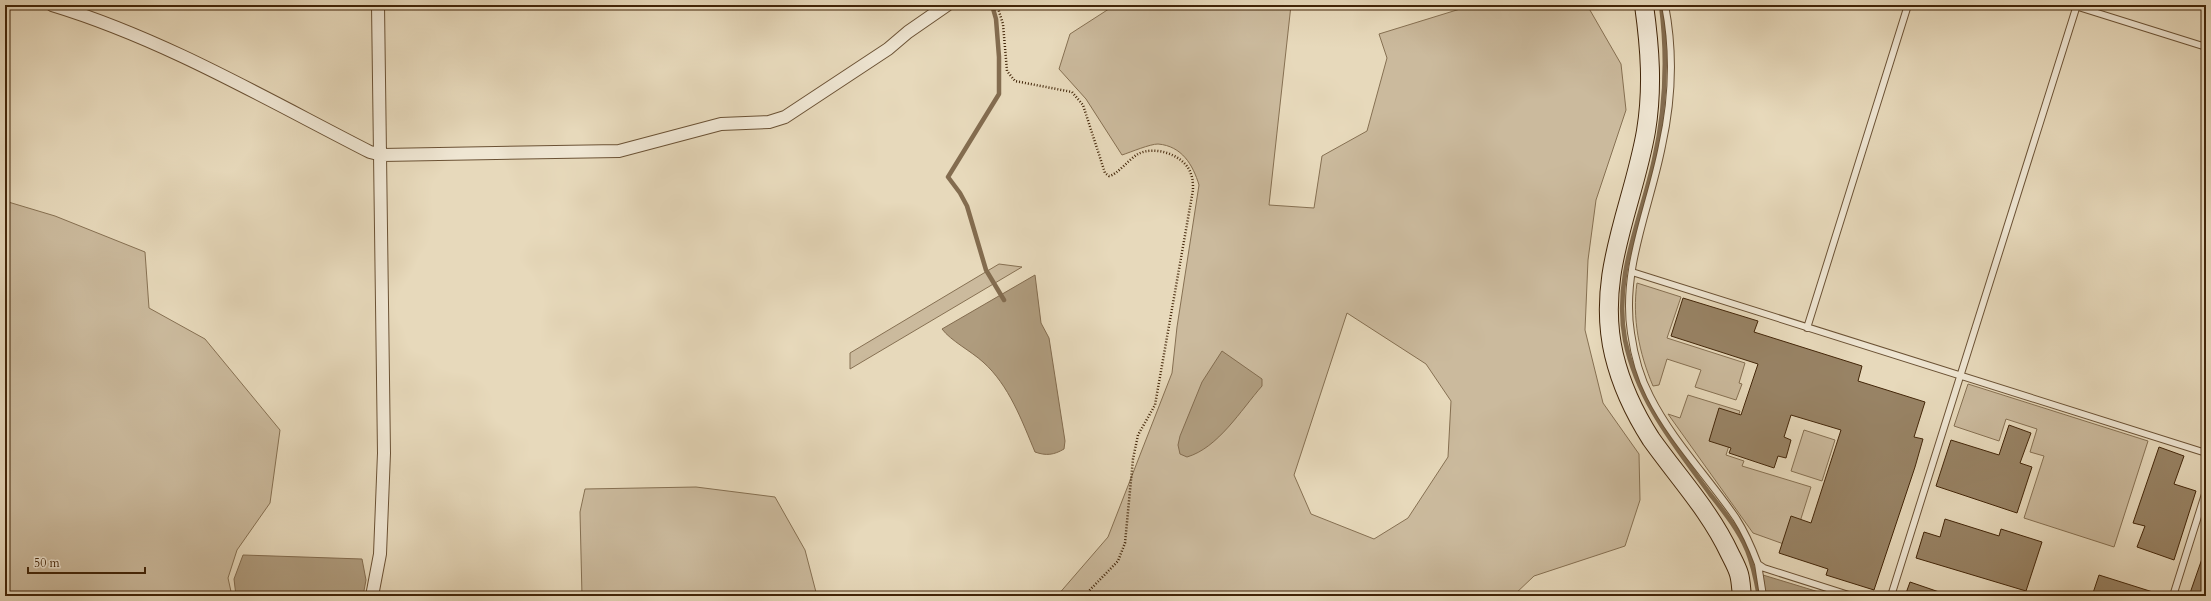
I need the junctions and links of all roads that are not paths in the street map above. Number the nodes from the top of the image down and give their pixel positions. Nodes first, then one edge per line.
1 (52, 5) edge
2 (378, 5) edge
3 (947, 5) edge
4 (1644, 5) edge
5 (1665, 5) edge
6 (1908, 5) edge
7 (2075, 6) edge
8 (2206, 47) edge
9 (382, 154) junction
10 (1632, 272) junction
11 (1807, 328) junction
12 (1961, 376) junction
13 (2206, 453) edge
14 (2206, 491) edge
15 (1758, 564) junction
16 (372, 596) edge
17 (1742, 596) edge
18 (1763, 596) edge
19 (1852, 596) edge
20 (1891, 596) edge
21 (2173, 596) edge

1 - 9 street
2 - 9 street
3 - 9 street
4 - 17 street
5 - 10 lane
6 - 11 lane
7 - 8 lane
7 - 12 lane
9 - 16 street
10 - 11 lane
10 - 15 lane
11 - 12 lane
12 - 13 lane
12 - 20 lane
14 - 21 lane
15 - 18 lane
15 - 19 lane

